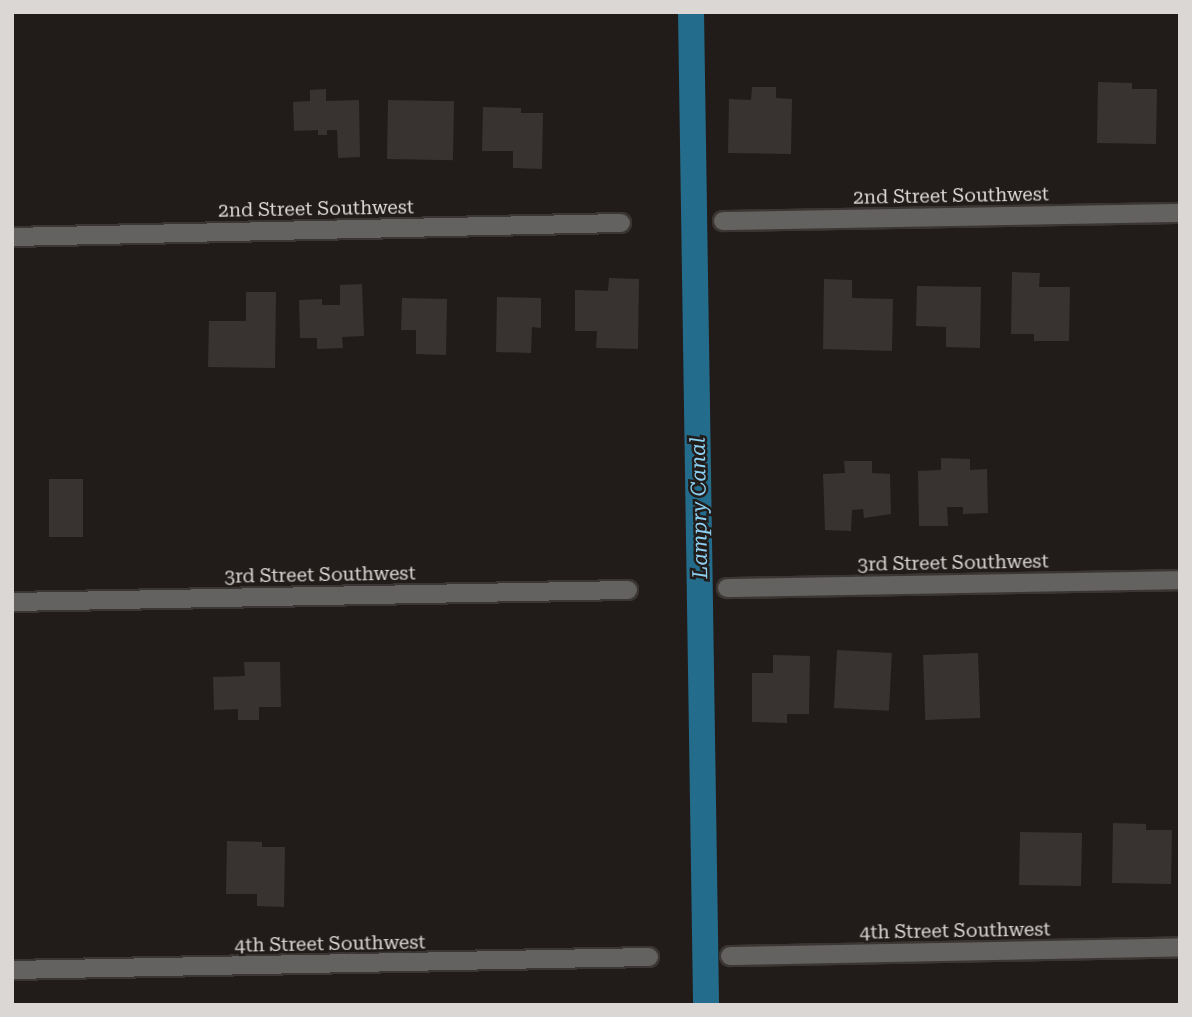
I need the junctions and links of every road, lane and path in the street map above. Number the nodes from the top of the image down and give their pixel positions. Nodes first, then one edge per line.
1 (1180, 213) edge
2 (723, 221) dead end
3 (621, 223) dead end
4 (12, 237) edge
5 (1180, 580) edge
6 (727, 588) dead end
7 (628, 590) dead end
8 (12, 602) edge
9 (1180, 947) edge
10 (730, 956) dead end
11 (649, 957) dead end
12 (12, 970) edge

1 - 2 street, 2nd Street Southwest
3 - 4 street, 2nd Street Southwest
5 - 6 street, 3rd Street Southwest
7 - 8 street, 3rd Street Southwest
9 - 10 street, 4th Street Southwest
11 - 12 street, 4th Street Southwest

